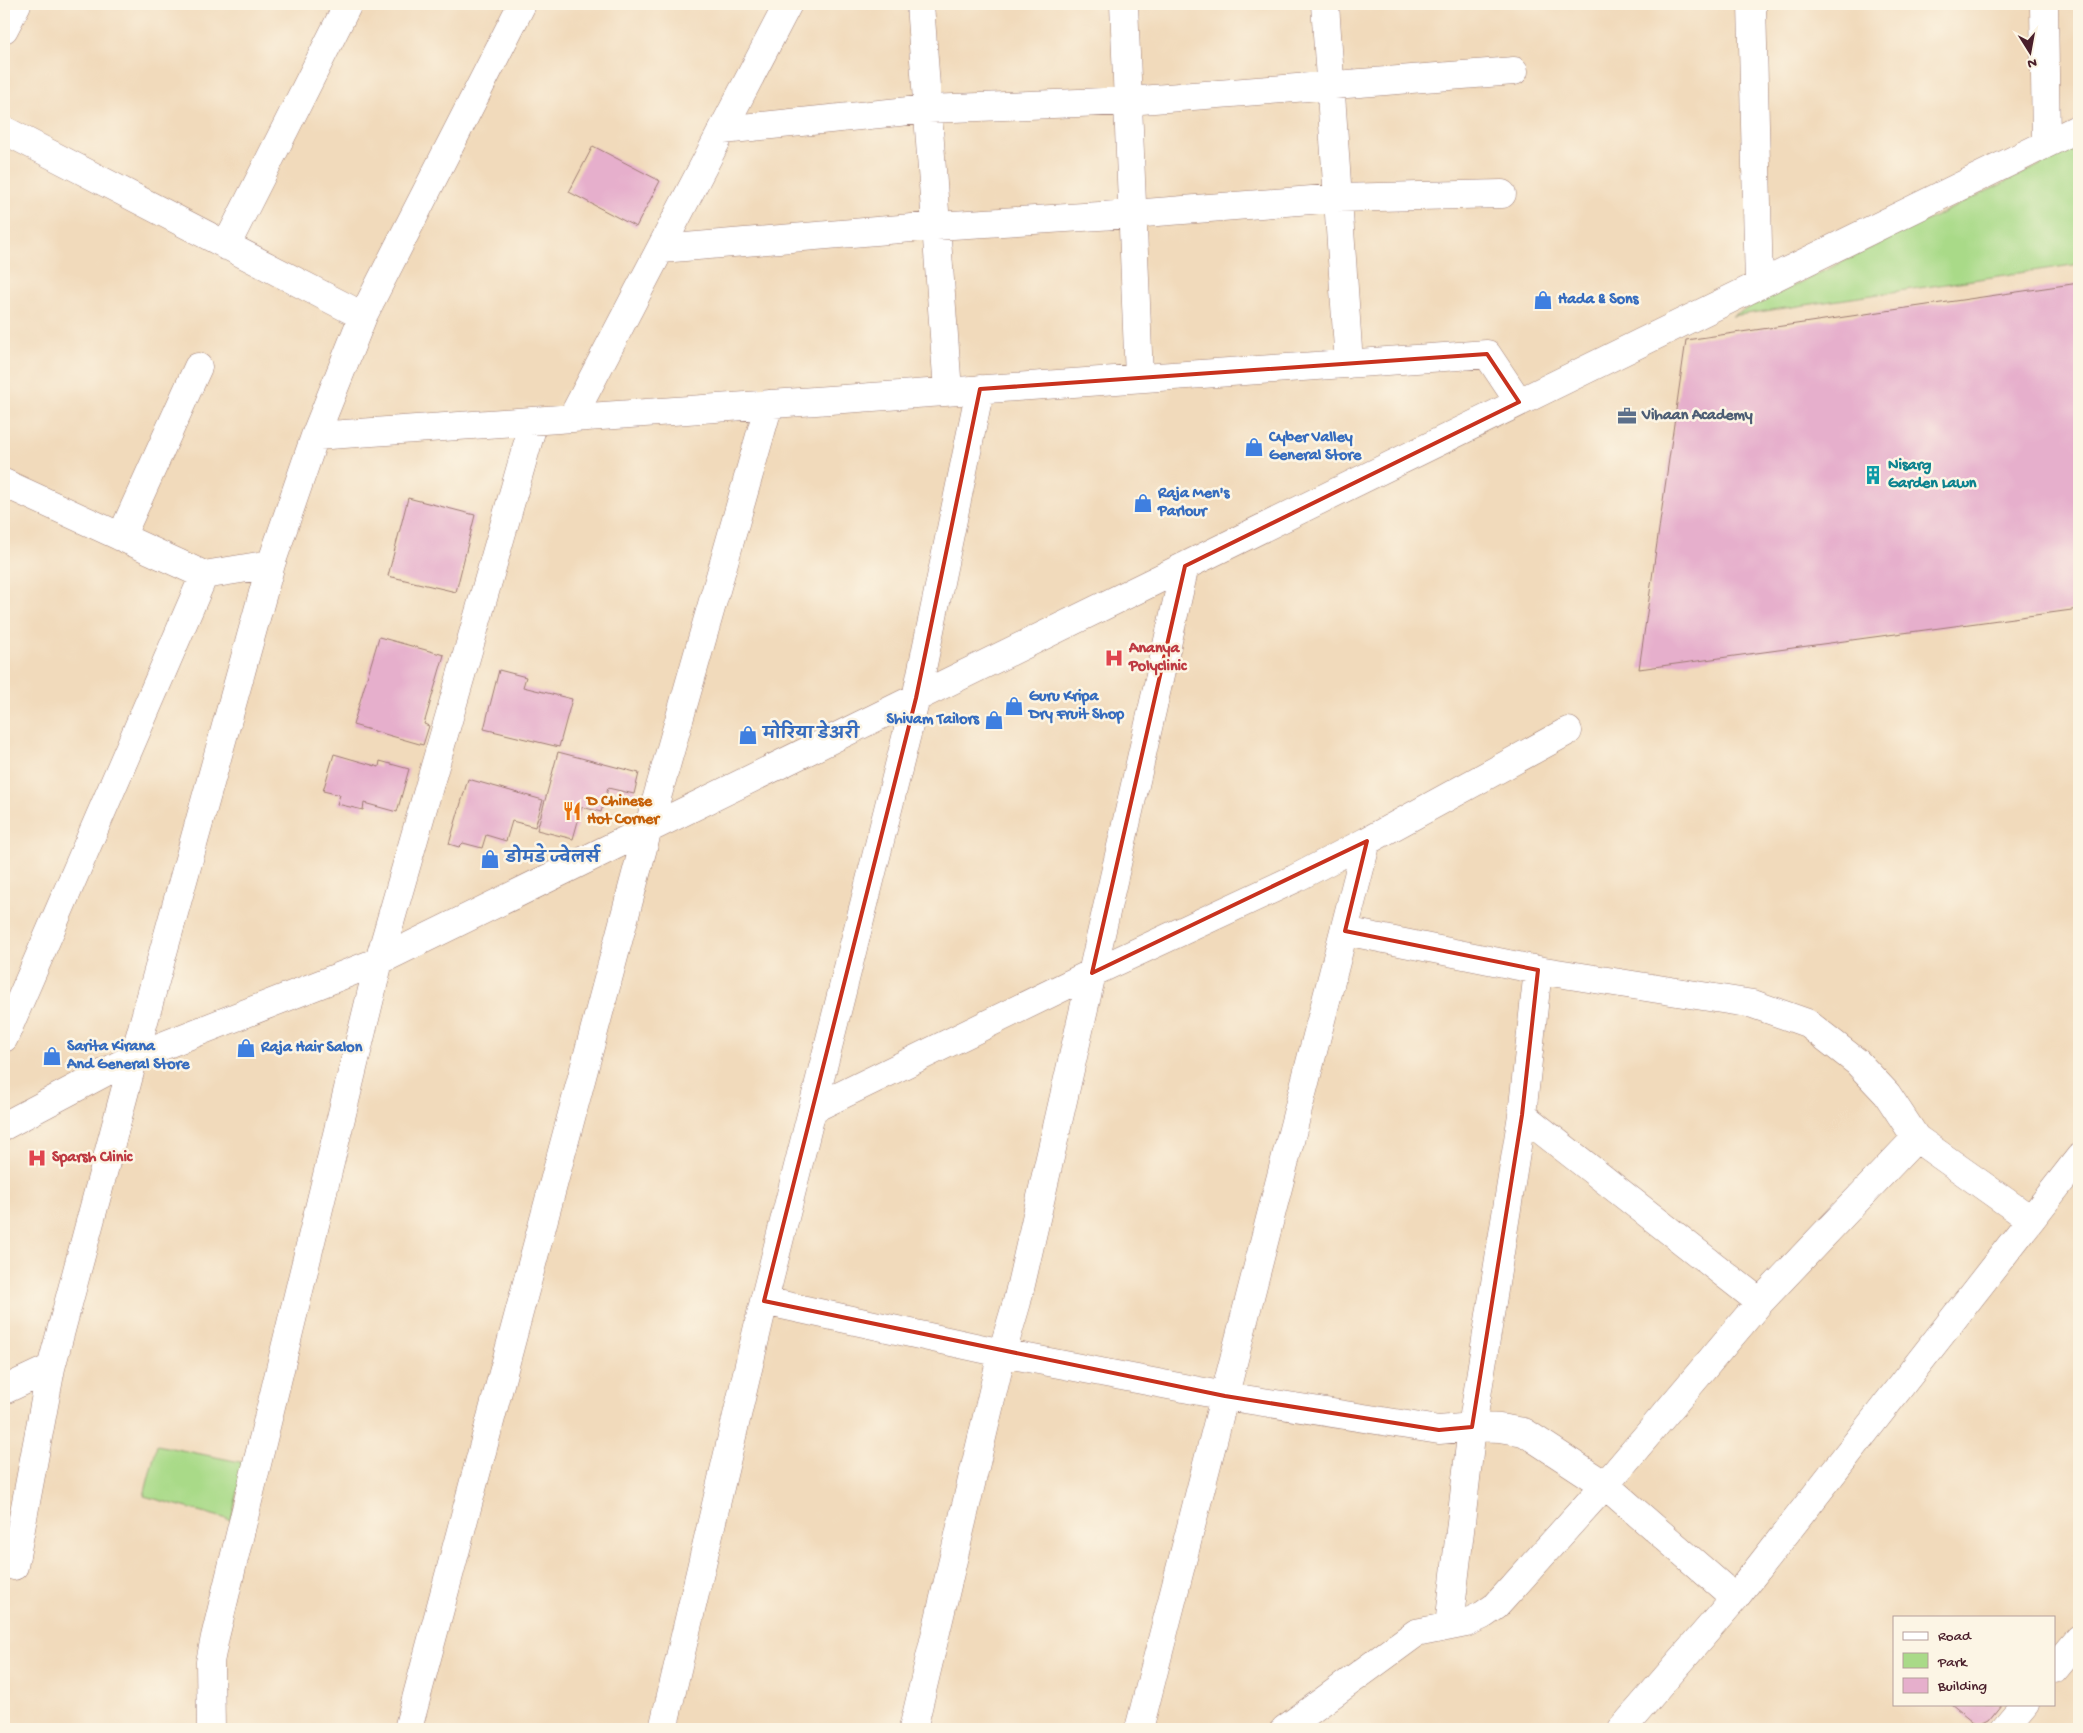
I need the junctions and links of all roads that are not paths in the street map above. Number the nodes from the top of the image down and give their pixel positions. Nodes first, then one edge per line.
1 (17, 4) edge
2 (348, 4) edge
3 (522, 4) edge
4 (788, 4) edge
5 (920, 4) edge
6 (1124, 4) edge
7 (1325, 4) edge
8 (1752, 4) edge
9 (2044, 4) edge
10 (4, 29) edge
11 (1514, 71) dead end
12 (1330, 84) junction
13 (1128, 101) junction
14 (928, 109) junction
15 (2079, 128) edge
16 (4, 130) edge
17 (723, 130) junction
18 (2046, 144) junction
19 (1502, 194) dead end
20 (1338, 198) junction
21 (1132, 214) junction
22 (936, 226) junction
23 (226, 246) junction
24 (661, 249) junction
25 (1759, 285) junction
26 (363, 316) junction
27 (1350, 364) junction
28 (198, 367) dead end
29 (1139, 378) junction
30 (980, 389) junction
31 (948, 391) junction
32 (1519, 402) junction
33 (769, 404) junction
34 (572, 418) junction
35 (534, 420) junction
36 (315, 436) junction
37 (4, 483) edge
38 (121, 537) junction
39 (271, 564) junction
40 (1185, 566) junction
41 (204, 574) junction
42 (916, 698) junction
43 (1568, 731) dead end
44 (648, 829) junction
45 (1367, 841) junction
46 (1345, 931) junction
47 (379, 961) junction
48 (1538, 970) junction
49 (1092, 973) junction
50 (4, 1038) edge
51 (134, 1057) junction
52 (813, 1109) junction
53 (1522, 1116) junction
54 (4, 1126) edge
55 (1916, 1138) junction
56 (2079, 1158) edge
57 (2030, 1219) junction
58 (764, 1301) junction
59 (1760, 1302) junction
60 (1002, 1353) junction
61 (51, 1368) junction
62 (4, 1390) edge
63 (1225, 1396) junction
64 (1472, 1427) junction
65 (1605, 1485) junction
66 (14, 1566) dead end
67 (1735, 1598) junction
68 (1449, 1626) junction
69 (2079, 1639) edge
70 (2056, 1667) edge
71 (2023, 1706) edge
72 (211, 1729) edge
73 (408, 1729) edge
74 (663, 1729) edge
75 (913, 1729) edge
76 (1138, 1729) edge
77 (1285, 1729) edge
78 (1622, 1729) edge
79 (2004, 1729) edge

1 - 10 street
2 - 23 street
3 - 26 street
4 - 17 street
5 - 14 street
6 - 13 street
7 - 12 street
8 - 25 street
9 - 18 street
11 - 12 street
12 - 13 street
12 - 20 street
13 - 14 street
13 - 21 street
14 - 17 street
14 - 22 street
15 - 18 street
16 - 23 street
17 - 24 street
18 - 25 street
19 - 20 street
20 - 21 street
20 - 27 street
21 - 22 street
21 - 29 street
22 - 24 street
22 - 31 street
23 - 26 street
24 - 34 street
25 - 32 street
26 - 36 street
27 - 29 street
27 - 32 street
28 - 38 street
29 - 30 street
30 - 31 street
30 - 42 street
31 - 33 street
32 - 40 street
33 - 34 street
33 - 44 street
34 - 35 street
35 - 36 street
35 - 47 street
36 - 39 street
37 - 38 street
38 - 41 street
39 - 41 street
39 - 51 street
40 - 42 street
40 - 49 street
41 - 50 street
42 - 44 street
42 - 52 street
43 - 45 street
44 - 47 street
44 - 73 street
45 - 46 street
45 - 49 street
46 - 48 street
46 - 63 street
47 - 51 street
47 - 72 street
48 - 53 street
48 - 55 street
49 - 52 street
49 - 60 street
51 - 54 street
51 - 61 street
52 - 58 street
53 - 59 street
53 - 64 street
55 - 57 street
55 - 59 street
56 - 57 street
57 - 67 street
58 - 60 street
58 - 74 street
59 - 65 street
60 - 63 street
60 - 75 street
61 - 62 street
61 - 66 street
63 - 64 street
63 - 76 street
64 - 65 street
64 - 68 street
65 - 67 street
65 - 68 street
67 - 78 street
68 - 77 street
69 - 70 street
71 - 79 street

